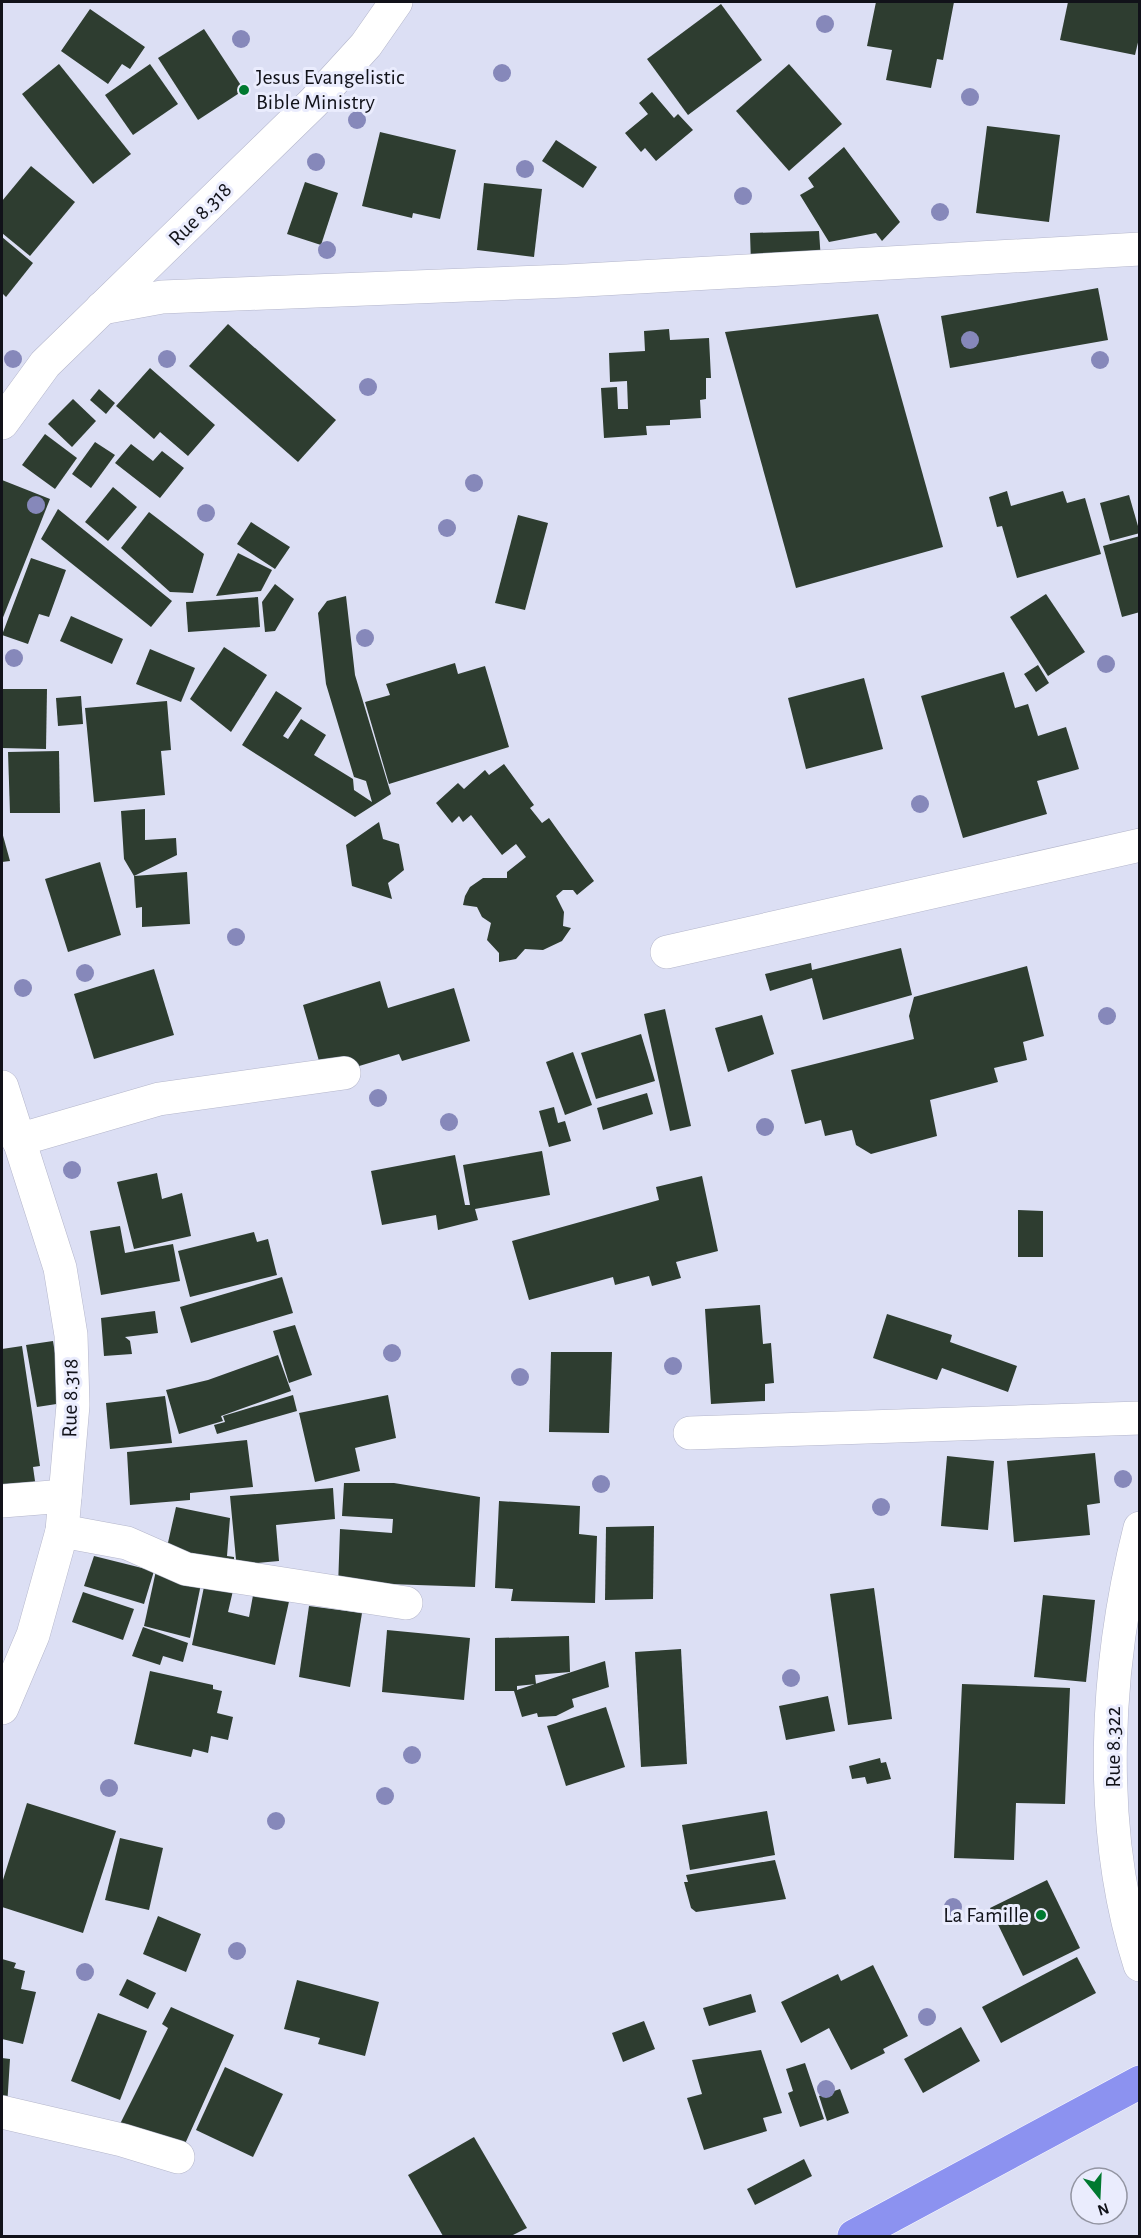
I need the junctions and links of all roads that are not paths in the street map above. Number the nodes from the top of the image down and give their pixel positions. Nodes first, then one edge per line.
1 (396, 2) edge
2 (1140, 249) edge
3 (102, 308) junction
4 (2, 423) edge
5 (1140, 845) edge
6 (667, 952) dead end
7 (345, 1073) dead end
8 (2, 1087) edge
9 (18, 1140) junction
10 (1140, 1418) edge
11 (690, 1433) dead end
12 (65, 1496) junction
13 (2, 1501) edge
14 (1140, 1528) edge
15 (62, 1531) junction
16 (406, 1603) dead end
17 (2, 1708) edge
18 (1140, 1965) edge
19 (1140, 2082) edge
20 (2, 2112) edge
21 (178, 2157) dead end
22 (854, 2236) edge

1 - 3 street, Rue 8.318
2 - 3 street
3 - 4 street, Rue 8.318
5 - 6 street
7 - 9 street
8 - 9 street, Rue 8.318
9 - 12 street, Rue 8.318
10 - 11 street
12 - 13 street
12 - 15 street, Rue 8.318
14 - 18 street, Rue 8.322
15 - 16 street
15 - 17 street, Rue 8.318
19 - 22 highway
20 - 21 street

